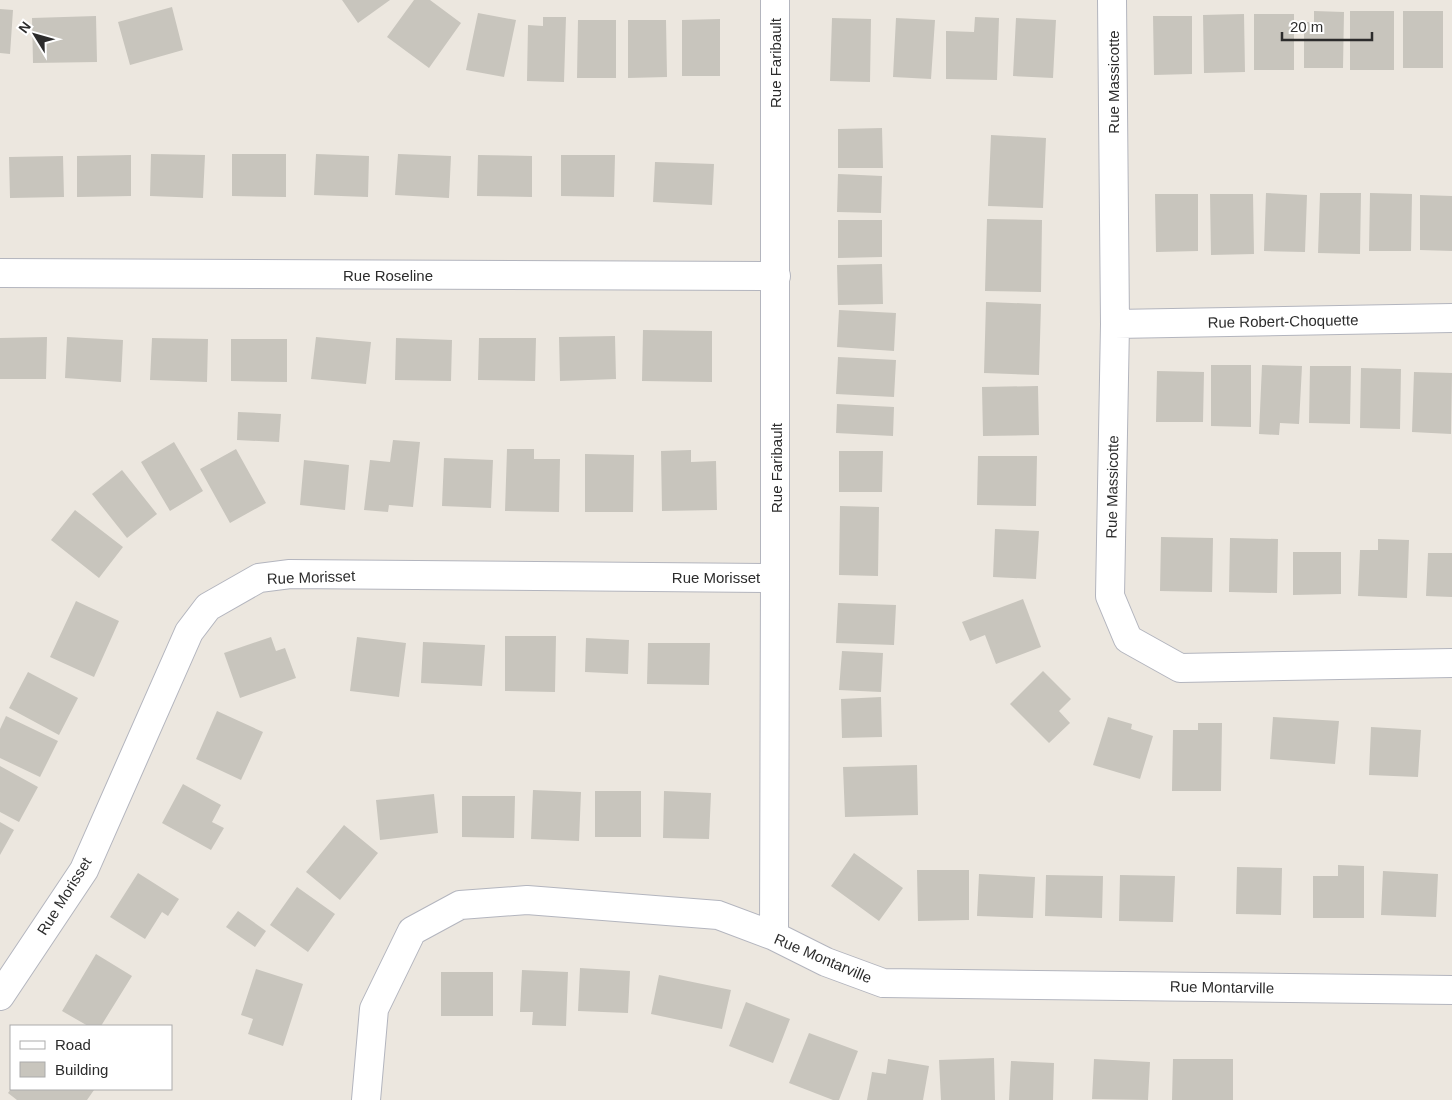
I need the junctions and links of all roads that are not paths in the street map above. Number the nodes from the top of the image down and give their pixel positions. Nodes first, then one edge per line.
1 (775, 0) edge
2 (1112, 0) edge
3 (0, 273) edge
4 (776, 276) junction
5 (1452, 318) edge
6 (1115, 324) junction
7 (776, 578) junction
8 (1452, 663) edge
9 (774, 936) junction
10 (1452, 990) edge
11 (0, 996) edge
12 (366, 1100) edge

1 - 4 street, Rue Faribault
2 - 6 street, Rue Massicotte
3 - 4 street, Rue Roseline
4 - 7 street, Rue Faribault
5 - 6 street, Rue Robert-Choquette
6 - 8 street, Rue Massicotte
7 - 9 street, Rue Faribault
7 - 11 street, Rue Morisset
9 - 10 street, Rue Montarville
9 - 12 street, Rue Montarville

